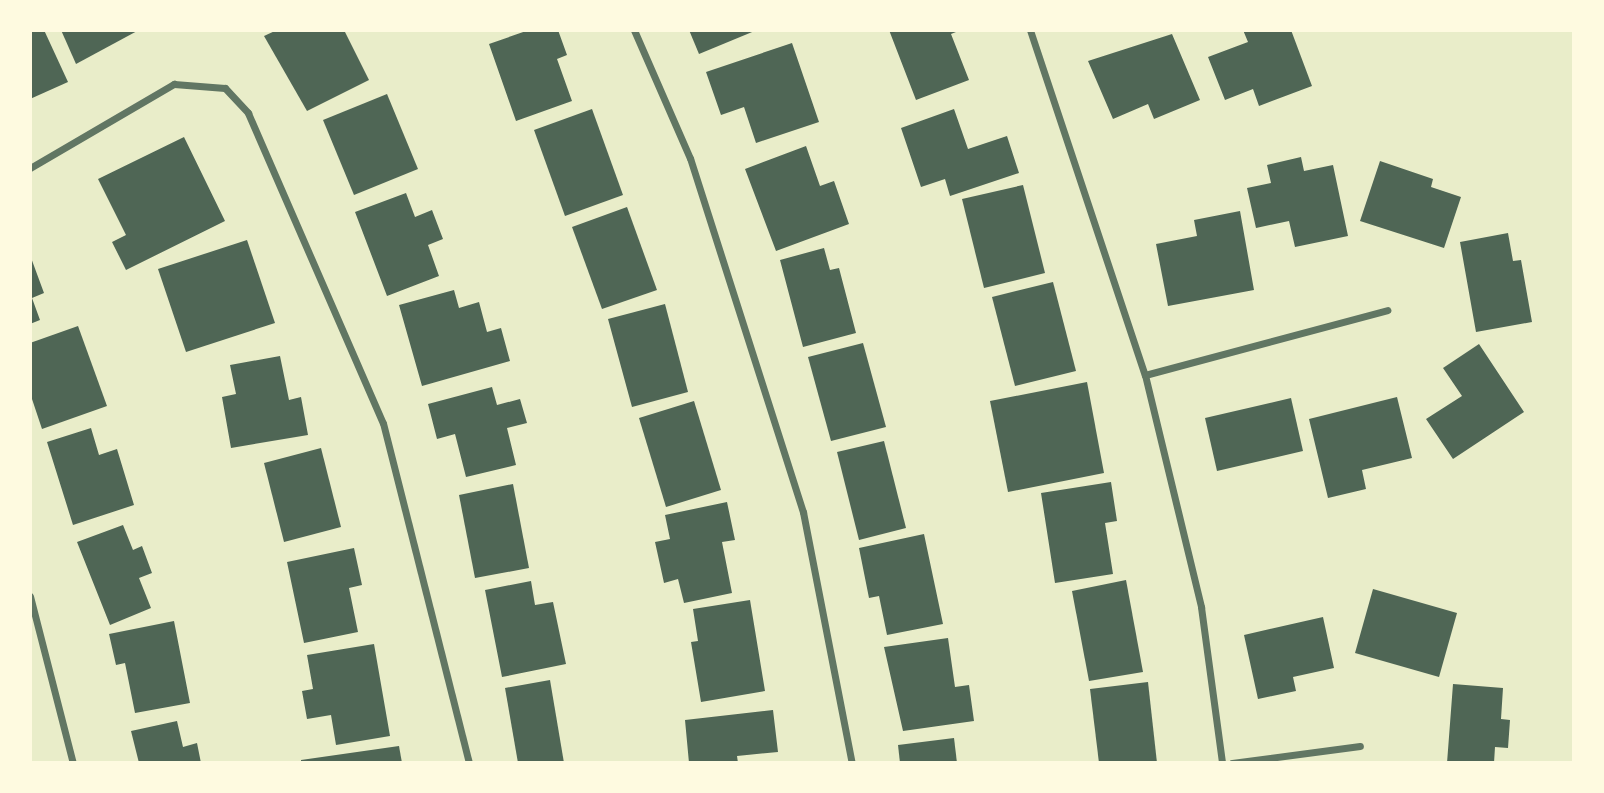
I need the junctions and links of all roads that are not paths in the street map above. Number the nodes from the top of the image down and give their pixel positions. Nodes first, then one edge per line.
1 (634, 30) edge
2 (1030, 30) edge
3 (30, 168) edge
4 (1387, 310) dead end
5 (1145, 375) junction
6 (30, 596) edge
7 (1360, 746) dead end
8 (73, 763) edge
9 (469, 763) edge
10 (852, 763) edge
11 (1223, 763) edge
12 (1232, 763) edge

1 - 10 street
2 - 5 street
3 - 9 street
4 - 5 street
5 - 11 street
6 - 8 street
7 - 12 street

